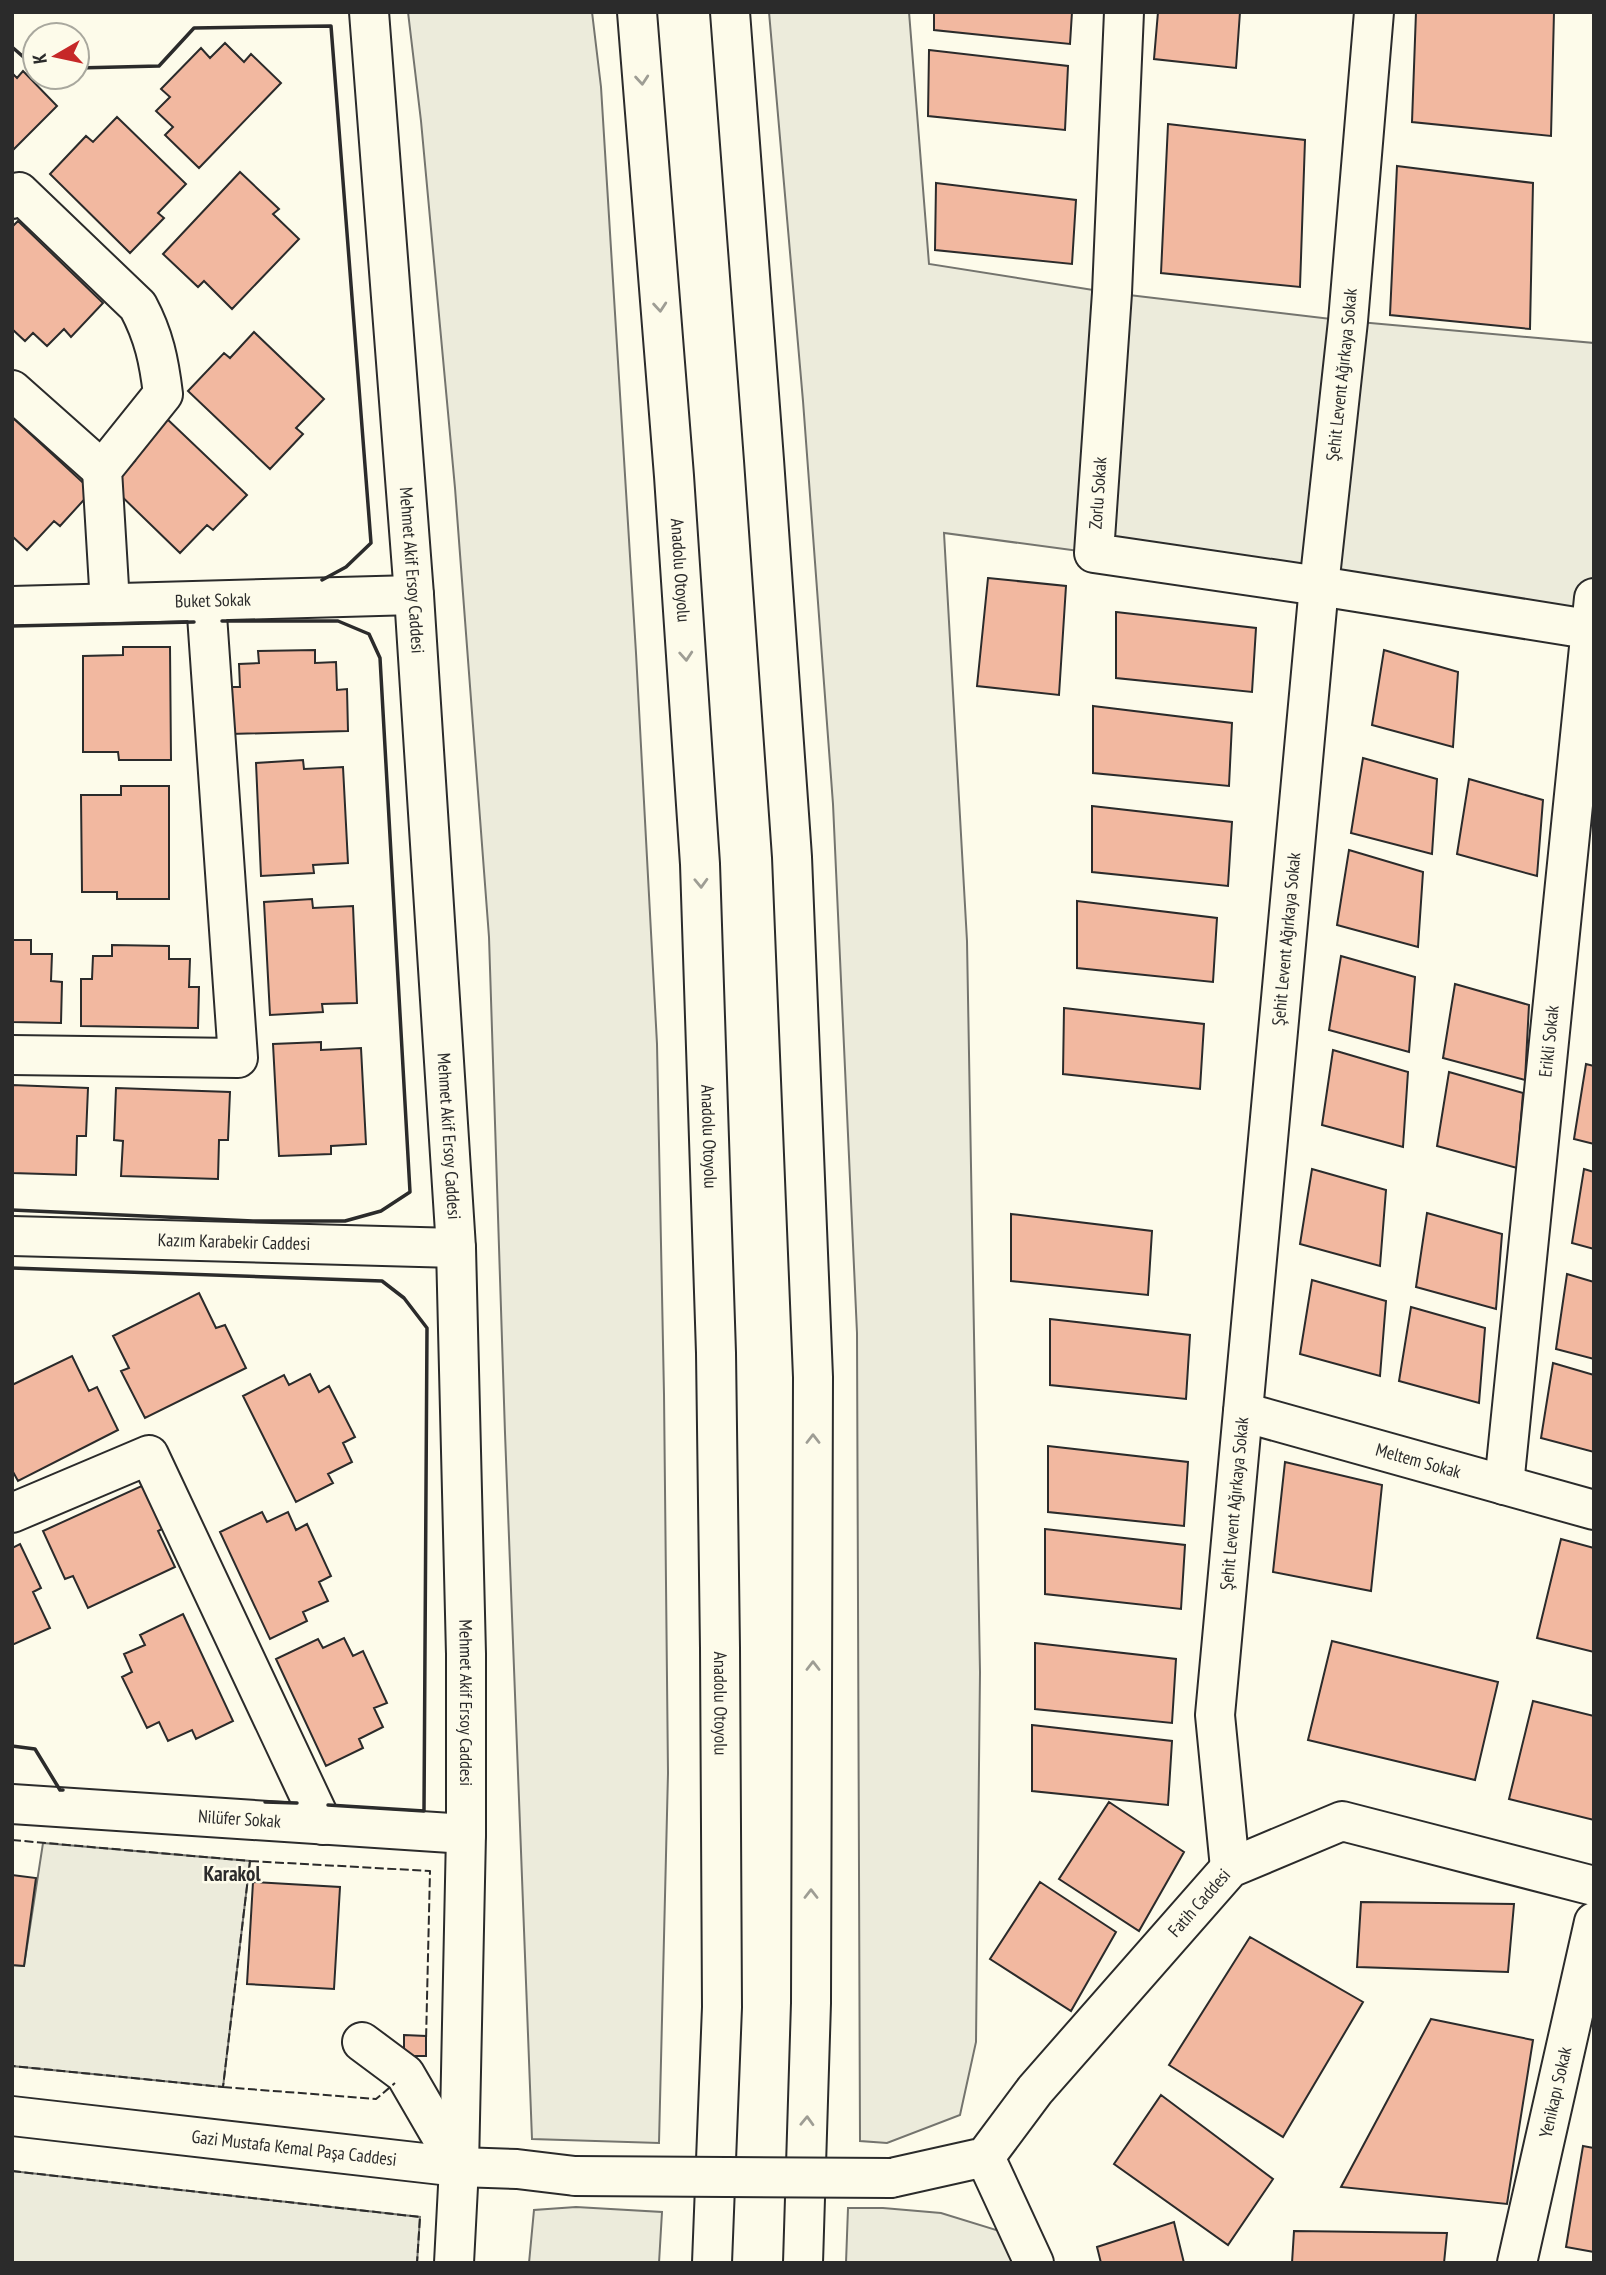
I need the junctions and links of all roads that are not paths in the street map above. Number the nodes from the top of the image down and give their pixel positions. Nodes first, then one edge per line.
1 (369, 12) edge
2 (637, 12) edge
3 (730, 12) edge
4 (1124, 12) edge
5 (1374, 12) edge
6 (12, 199) edge
7 (12, 390) edge
8 (102, 470) junction
9 (1320, 586) junction
10 (414, 595) junction
11 (206, 601) junction
12 (110, 604) junction
13 (12, 606) edge
14 (1592, 619) edge
15 (12, 1055) edge
16 (12, 1236) edge
17 (456, 1248) junction
18 (1243, 1412) junction
19 (1504, 1485) junction
20 (1594, 1510) edge
21 (12, 1513) edge
22 (12, 1804) edge
23 (323, 1825) junction
24 (466, 1834) junction
25 (1230, 1868) junction
26 (1594, 1886) edge
27 (1594, 1922) edge
28 (362, 2042) dead end
29 (12, 2116) edge
30 (985, 2157) junction
31 (459, 2167) junction
32 (454, 2263) edge
33 (712, 2263) edge
34 (803, 2263) edge
35 (1034, 2263) edge
36 (1517, 2263) edge

1 - 10 main road, Mehmet Akif Ersoy Caddesi
2 -> 33 main road, Anadolu Otoyolu
34 -> 3 main road
4 - 9 main road, Zorlu Sokak
5 - 9 main road, Şehit Levent Ağırkaya Sokak
6 - 8 main road
7 - 8 main road
8 - 12 main road
9 - 14 main road, Zorlu Sokak
9 - 18 main road, Şehit Levent Ağırkaya Sokak
10 - 11 main road, Buket Sokak
10 - 17 main road, Mehmet Akif Ersoy Caddesi
11 - 12 main road, Buket Sokak
11 - 15 main road
12 - 13 main road, Buket Sokak
14 - 19 main road, Erikli Sokak
16 - 17 main road, Kazım Karabekir Caddesi
17 - 24 main road, Mehmet Akif Ersoy Caddesi
18 - 19 main road, Meltem Sokak
18 - 25 main road, Şehit Levent Ağırkaya Sokak
19 - 20 main road, Meltem Sokak
21 - 23 main road
22 - 23 main road, Nilüfer Sokak
23 - 24 main road, Nilüfer Sokak
24 - 31 main road, Mehmet Akif Ersoy Caddesi
25 - 26 main road, Fatih Caddesi
25 - 30 main road, Fatih Caddesi
27 - 36 main road, Yenikapı Sokak
28 - 31 main road
29 - 31 main road, Gazi Mustafa Kemal Paşa Caddesi
30 - 31 main road, Gazi Mustafa Kemal Paşa Caddesi, bridge
30 - 35 main road
31 - 32 main road, Mehmet Akif Ersoy Caddesi

